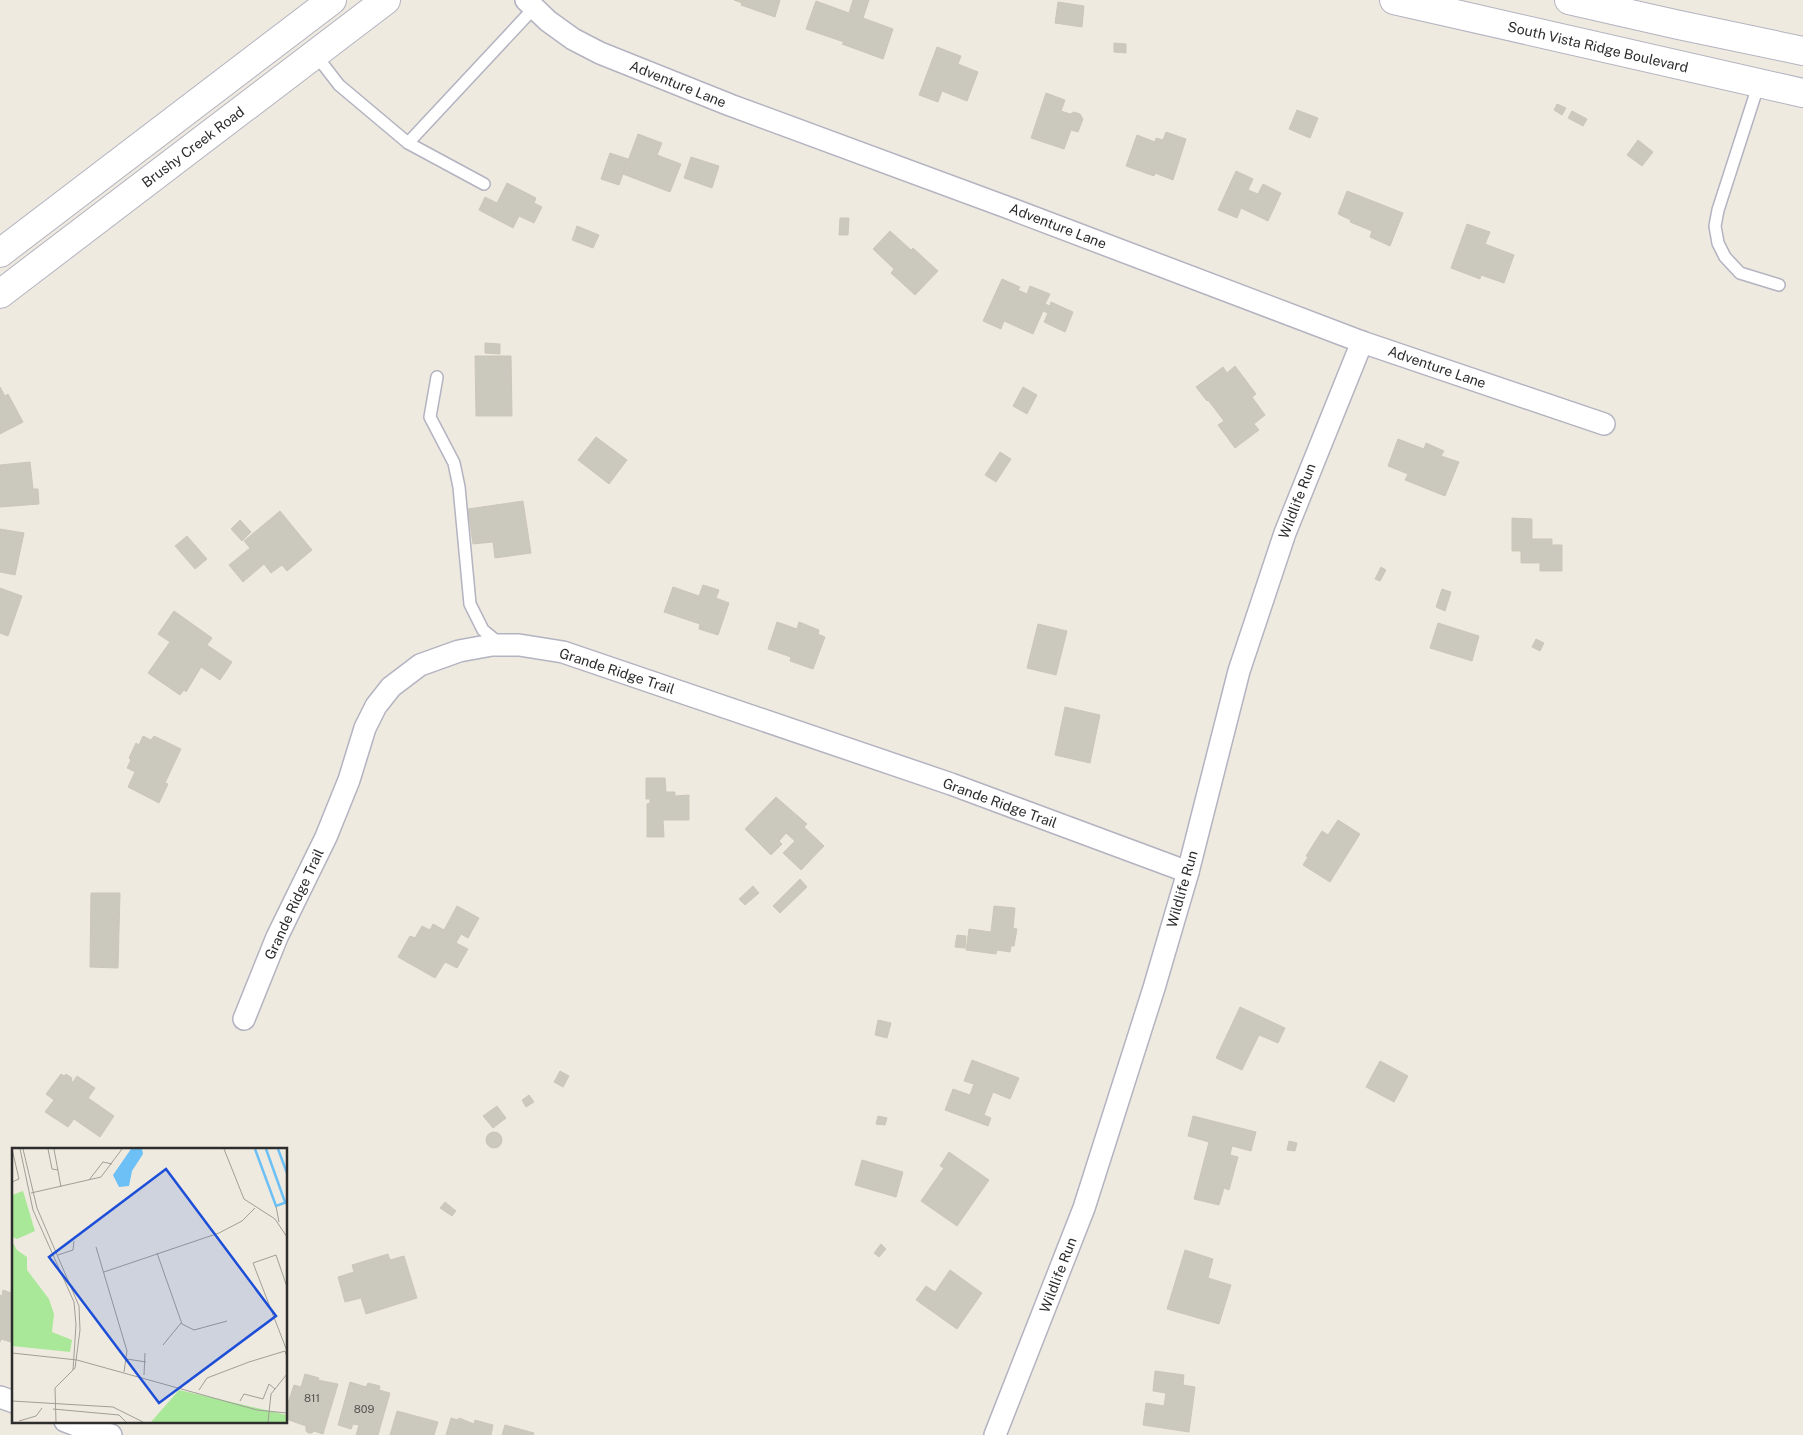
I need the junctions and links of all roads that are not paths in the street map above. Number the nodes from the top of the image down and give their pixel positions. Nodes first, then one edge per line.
1 (332, 0) edge
2 (386, 0) edge
3 (1394, 0) edge
4 (1569, 0) edge
5 (530, 4) edge
6 (1803, 51) edge
7 (315, 54) junction
8 (1759, 83) junction
9 (1803, 93) edge
10 (408, 143) junction
11 (484, 184) dead end
12 (0, 253) edge
13 (1780, 285) dead end
14 (0, 294) edge
15 (1362, 342) junction
16 (437, 376) dead end
17 (1604, 424) dead end
18 (501, 645) junction
19 (1188, 872) junction
20 (244, 1019) dead end
21 (0, 1396) edge
22 (12, 1401) edge
23 (68, 1422) edge
24 (111, 1435) edge
25 (995, 1435) edge

1 - 12 main road
2 - 7 main road, Brushy Creek Road
3 - 8 main road, South Vista Ridge Boulevard
4 - 6 main road
5 - 10 lane
5 - 15 street, Adventure Lane
7 - 10 lane
7 - 14 main road, Brushy Creek Road
8 - 9 main road, South Vista Ridge Boulevard
8 - 13 lane
10 - 11 lane
15 - 17 street, Adventure Lane
15 - 19 street, Wildlife Run
16 - 18 lane
18 - 19 street, Grande Ridge Trail
18 - 20 street, Grande Ridge Trail
19 - 25 street, Wildlife Run
21 - 22 street
23 - 24 street

